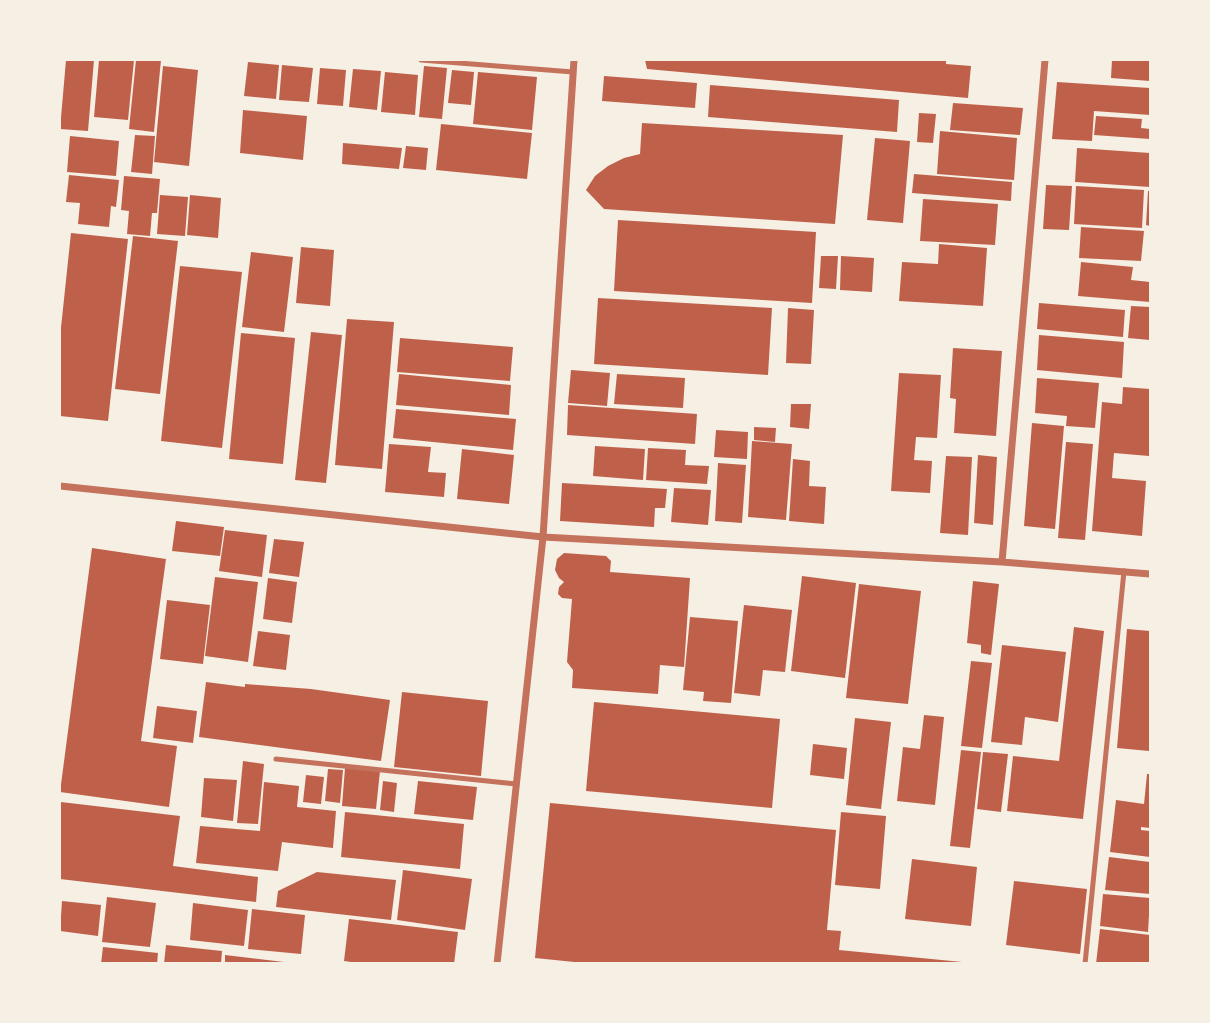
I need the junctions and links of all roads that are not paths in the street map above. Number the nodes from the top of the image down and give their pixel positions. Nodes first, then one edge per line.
1 (421, 60) edge
2 (573, 60) edge
3 (1045, 60) edge
4 (573, 72) junction
5 (60, 486) edge
6 (543, 537) junction
7 (1002, 562) junction
8 (1124, 571) junction
9 (1150, 574) edge
10 (276, 759) dead end
11 (516, 784) junction
12 (497, 964) edge
13 (1085, 964) edge

1 - 4 lane
2 - 4 street
3 - 7 street
4 - 6 street
5 - 6 street
6 - 7 street
6 - 11 street
7 - 8 street
8 - 9 street
8 - 13 lane
10 - 11 lane
11 - 12 street

